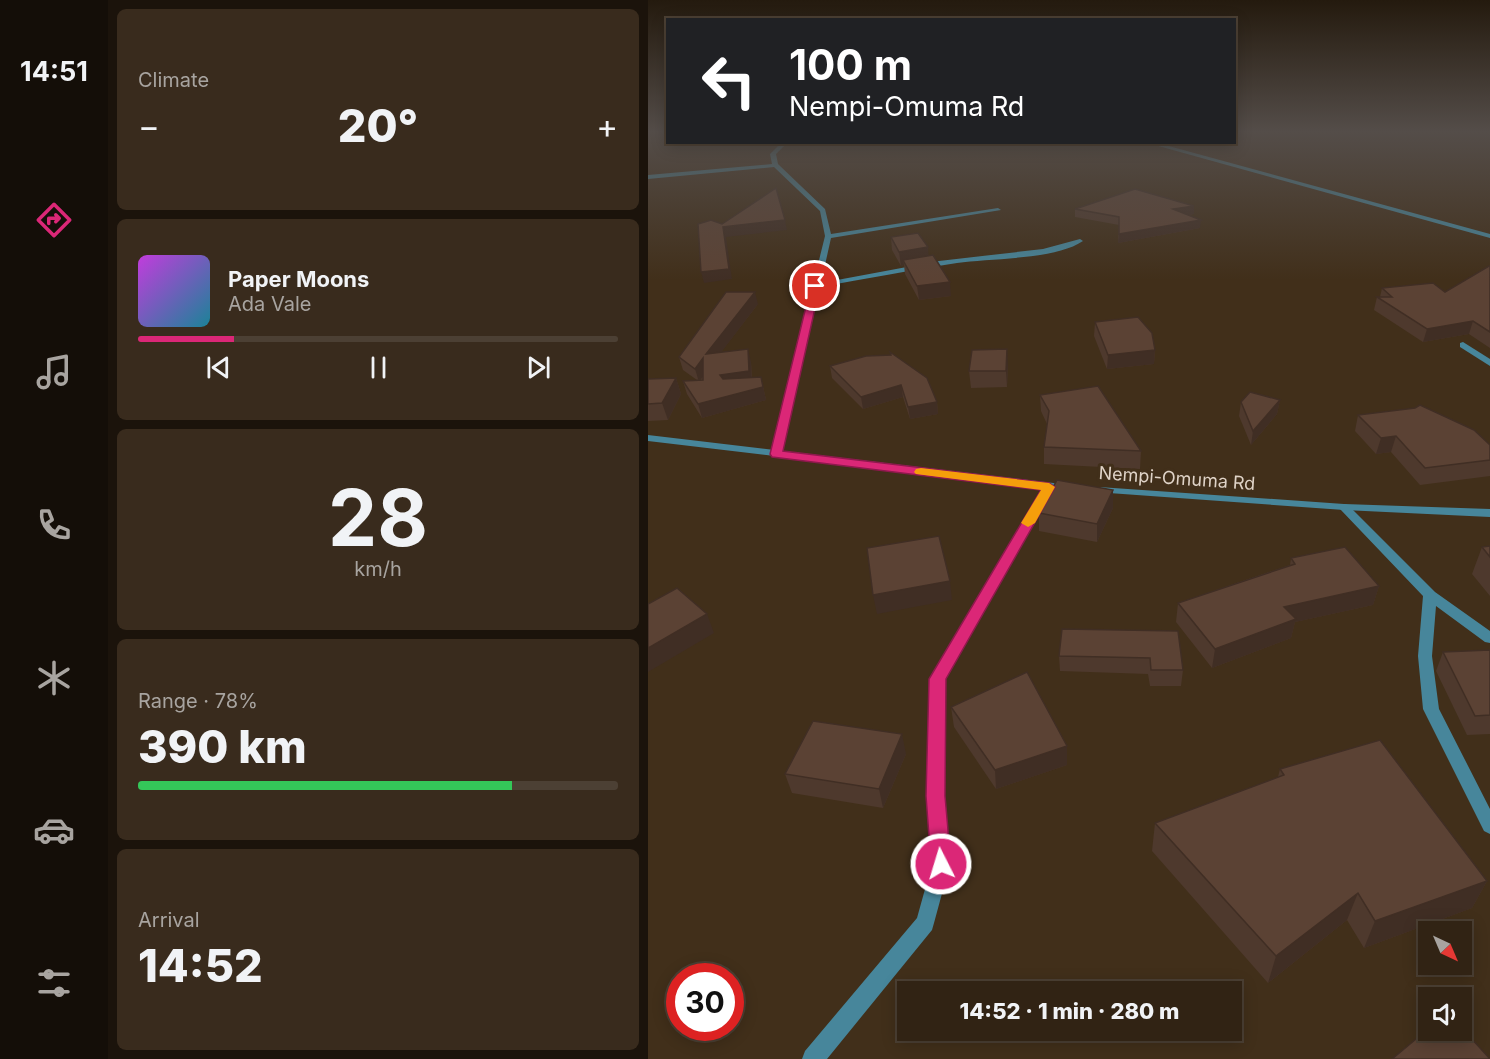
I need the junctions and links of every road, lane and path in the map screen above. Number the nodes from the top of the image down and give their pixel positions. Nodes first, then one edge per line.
1 (793, 180) edge
2 (1287, 180) edge
3 (998, 210) dead end
4 (828, 236) junction
5 (1490, 236) edge
6 (1080, 241) dead end
7 (815, 286) junction
8 (1463, 345) dead end
9 (1490, 363) edge
10 (648, 438) edge
11 (776, 454) junction
12 (1049, 487) junction
13 (1344, 507) junction
14 (1490, 513) edge
15 (1430, 595) junction
16 (1490, 638) edge
17 (1490, 826) edge
18 (813, 1059) edge

1 - 4 street
2 - 5 street
3 - 4 street
4 - 7 street
6 - 7 street
7 - 11 street
8 - 9 street
10 - 11 street, Nempi-Omuma Rd
11 - 12 street, Nempi-Omuma Rd
12 - 13 street, Nempi-Omuma Rd
12 - 18 street
13 - 14 street, Nempi-Omuma Rd
13 - 15 street
15 - 16 street
15 - 17 street

